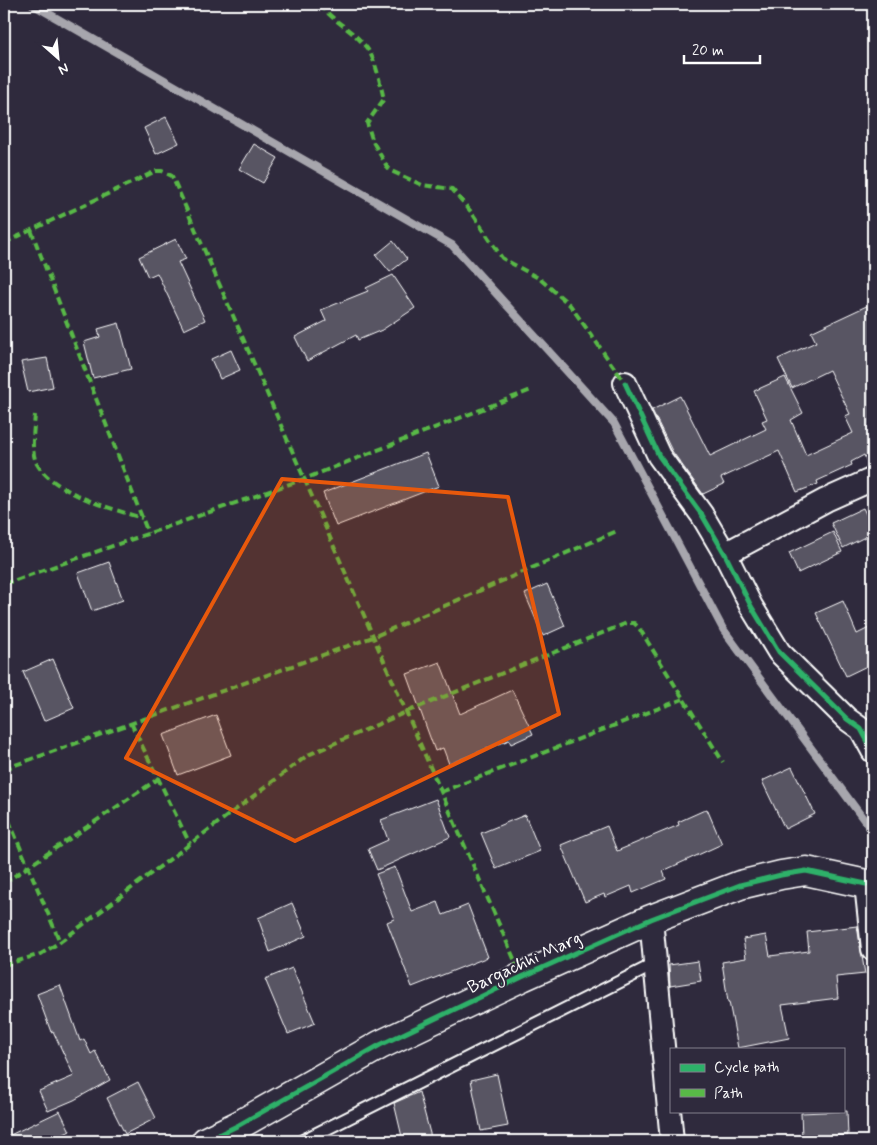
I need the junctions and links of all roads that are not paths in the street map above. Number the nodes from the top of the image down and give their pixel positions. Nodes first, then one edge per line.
1 (625, 383) dead end
2 (873, 479) edge
3 (725, 554) junction
4 (873, 751) edge
5 (870, 884) edge
6 (651, 919) junction
7 (873, 949) edge
8 (655, 964) junction
9 (241, 1133) edge
10 (206, 1141) edge
11 (302, 1141) edge
12 (672, 1141) edge

1 - 3 street
2 - 3 street
3 - 4 street
5 - 6 street, Bargachhi Marg
5 - 7 street
6 - 8 street
6 - 9 street, Bargachhi Marg
8 - 11 lane
8 - 12 street
9 - 10 street, Bargachhi Marg

